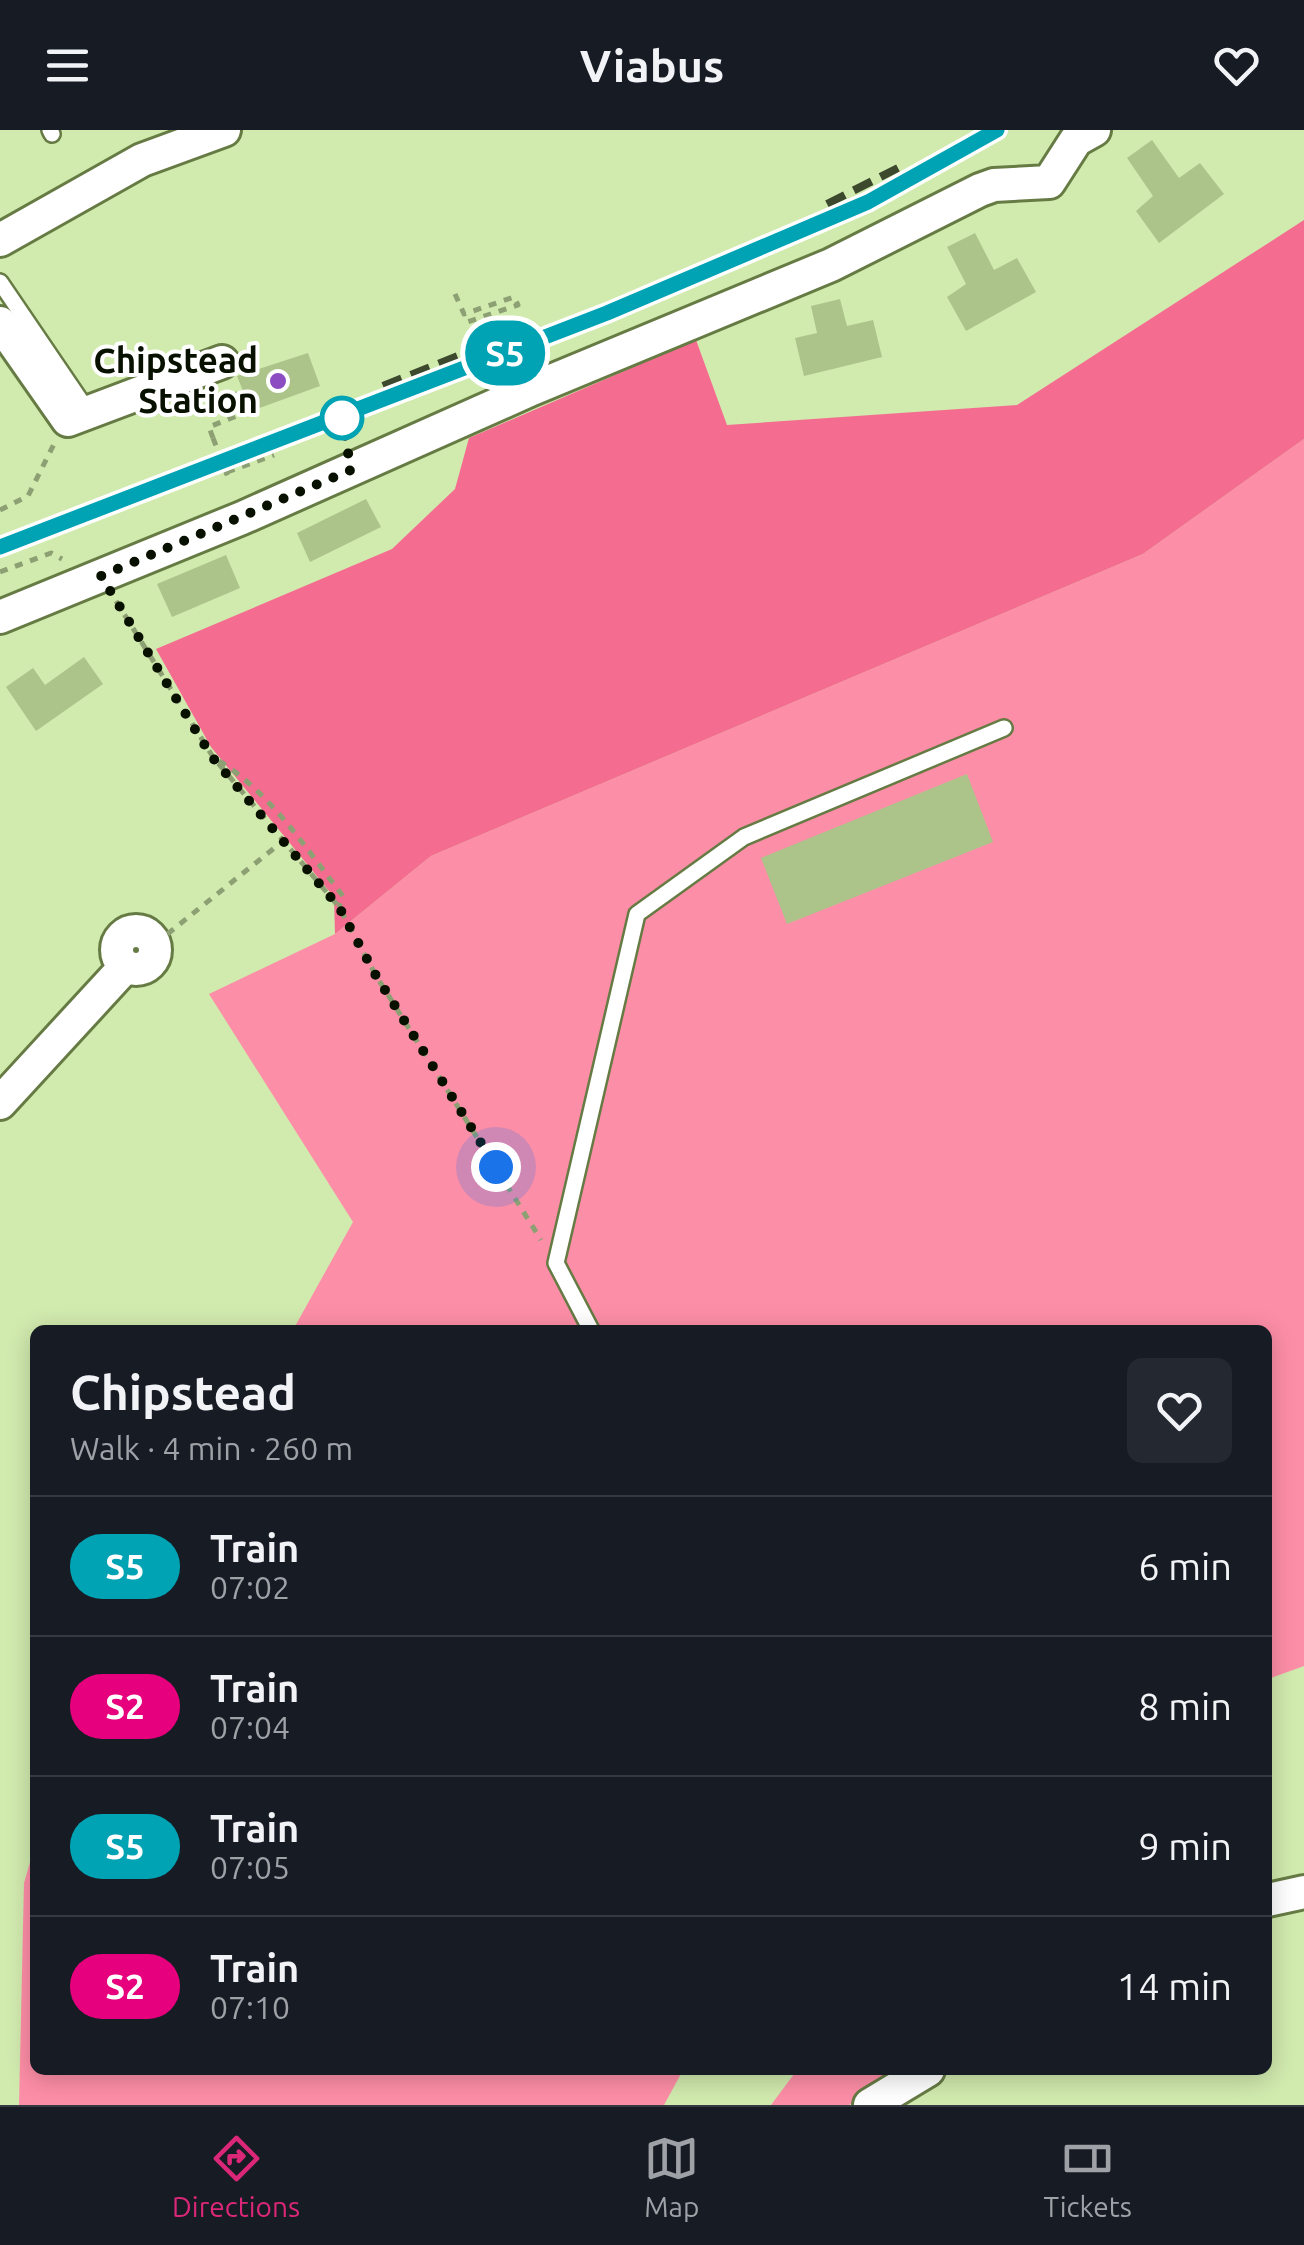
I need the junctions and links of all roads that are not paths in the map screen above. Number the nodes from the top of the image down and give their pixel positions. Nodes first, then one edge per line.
1 (224, 130) edge
2 (1094, 130) edge
3 (0, 240) edge
4 (0, 282) edge
5 (0, 322) edge
6 (222, 362) dead end
7 (78, 416) junction
8 (0, 617) edge
9 (1004, 728) dead end
10 (155, 944) road end
11 (0, 1103) edge
12 (588, 1325) edge
13 (920, 2075) edge
14 (870, 2105) edge

1 - 3 street
2 - 8 street
4 - 7 lane
5 - 7 street
6 - 7 street
9 - 12 lane
10 - 11 street
13 - 14 street

